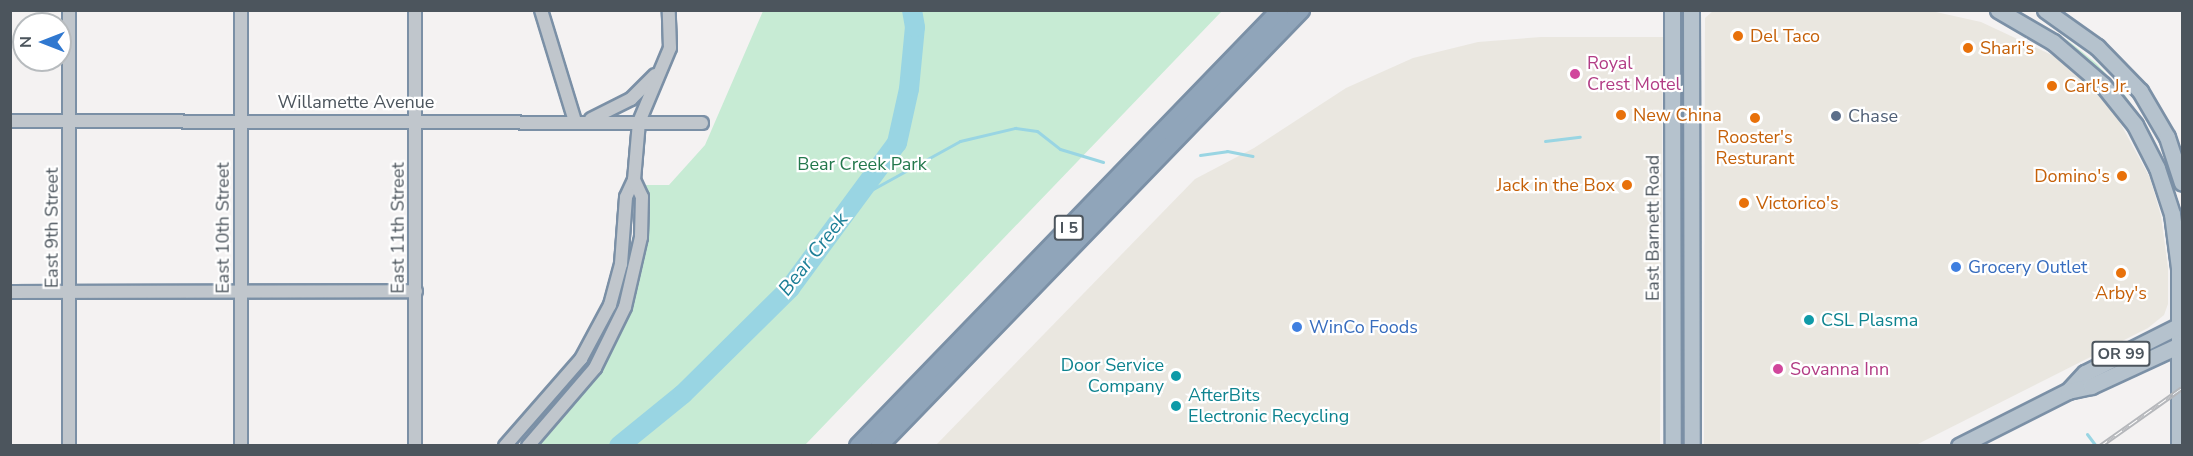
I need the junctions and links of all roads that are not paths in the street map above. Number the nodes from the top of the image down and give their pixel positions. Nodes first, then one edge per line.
1 (69, 10) edge
2 (241, 10) edge
3 (415, 10) edge
4 (541, 10) edge
5 (669, 10) edge
6 (1280, 10) edge
7 (1301, 10) edge
8 (1672, 10) edge
9 (1691, 10) edge
10 (1998, 10) edge
11 (2046, 11) edge
12 (2021, 15) edge
13 (2037, 31) junction
14 (665, 63) junction
15 (241, 120) junction
16 (416, 120) junction
17 (10, 121) edge
18 (70, 121) junction
19 (581, 121) junction
20 (639, 122) junction
21 (702, 123) dead end
22 (634, 180) junction
23 (2182, 182) edge
24 (416, 291) junction
25 (10, 292) edge
26 (70, 292) junction
27 (241, 292) junction
28 (2181, 325) edge
29 (2181, 344) edge
30 (1673, 358) junction
31 (2068, 391) junction
32 (1692, 427) junction
33 (69, 446) edge
34 (240, 446) edge
35 (415, 446) edge
36 (505, 446) edge
37 (528, 446) edge
38 (858, 446) edge
39 (879, 446) edge
40 (1673, 446) edge
41 (1692, 446) edge
42 (1959, 446) edge
43 (2179, 446) edge

1 - 18 street, East 9th Street
2 - 15 street, East 10th Street
3 - 16 street, East 11th Street
4 - 19 street
5 - 14 street
6 - 38 highway, I 5
7 - 39 highway, I 5
8 - 30 main road, East Barnett Road
9 - 32 main road
10 - 12 main road
11 - 13 main road
11 - 23 main road
12 - 13 main road
13 - 28 main road
14 - 19 street
14 - 20 street
15 - 16 street, Willamette Avenue
15 - 18 street, Willamette Avenue
15 - 27 street, East 10th Street
16 - 19 street, Willamette Avenue
16 - 24 street, East 11th Street
17 - 18 street, Willamette Avenue
18 - 26 street, East 9th Street
19 - 20 street, Willamette Avenue
20 - 21 street, Willamette Avenue
20 - 22 street
22 - 36 street
22 - 37 street
24 - 27 street
24 - 35 street, East 11th Street
25 - 26 street
26 - 27 street
26 - 33 street, East 9th Street
27 - 34 street, East 10th Street
28 - 29 main road
28 - 31 main road, OR 99
29 - 31 main road, OR 99
29 - 43 main road
30 - 32 main road
30 - 40 main road, East Barnett Road
31 - 42 main road, OR 99
32 - 41 main road

